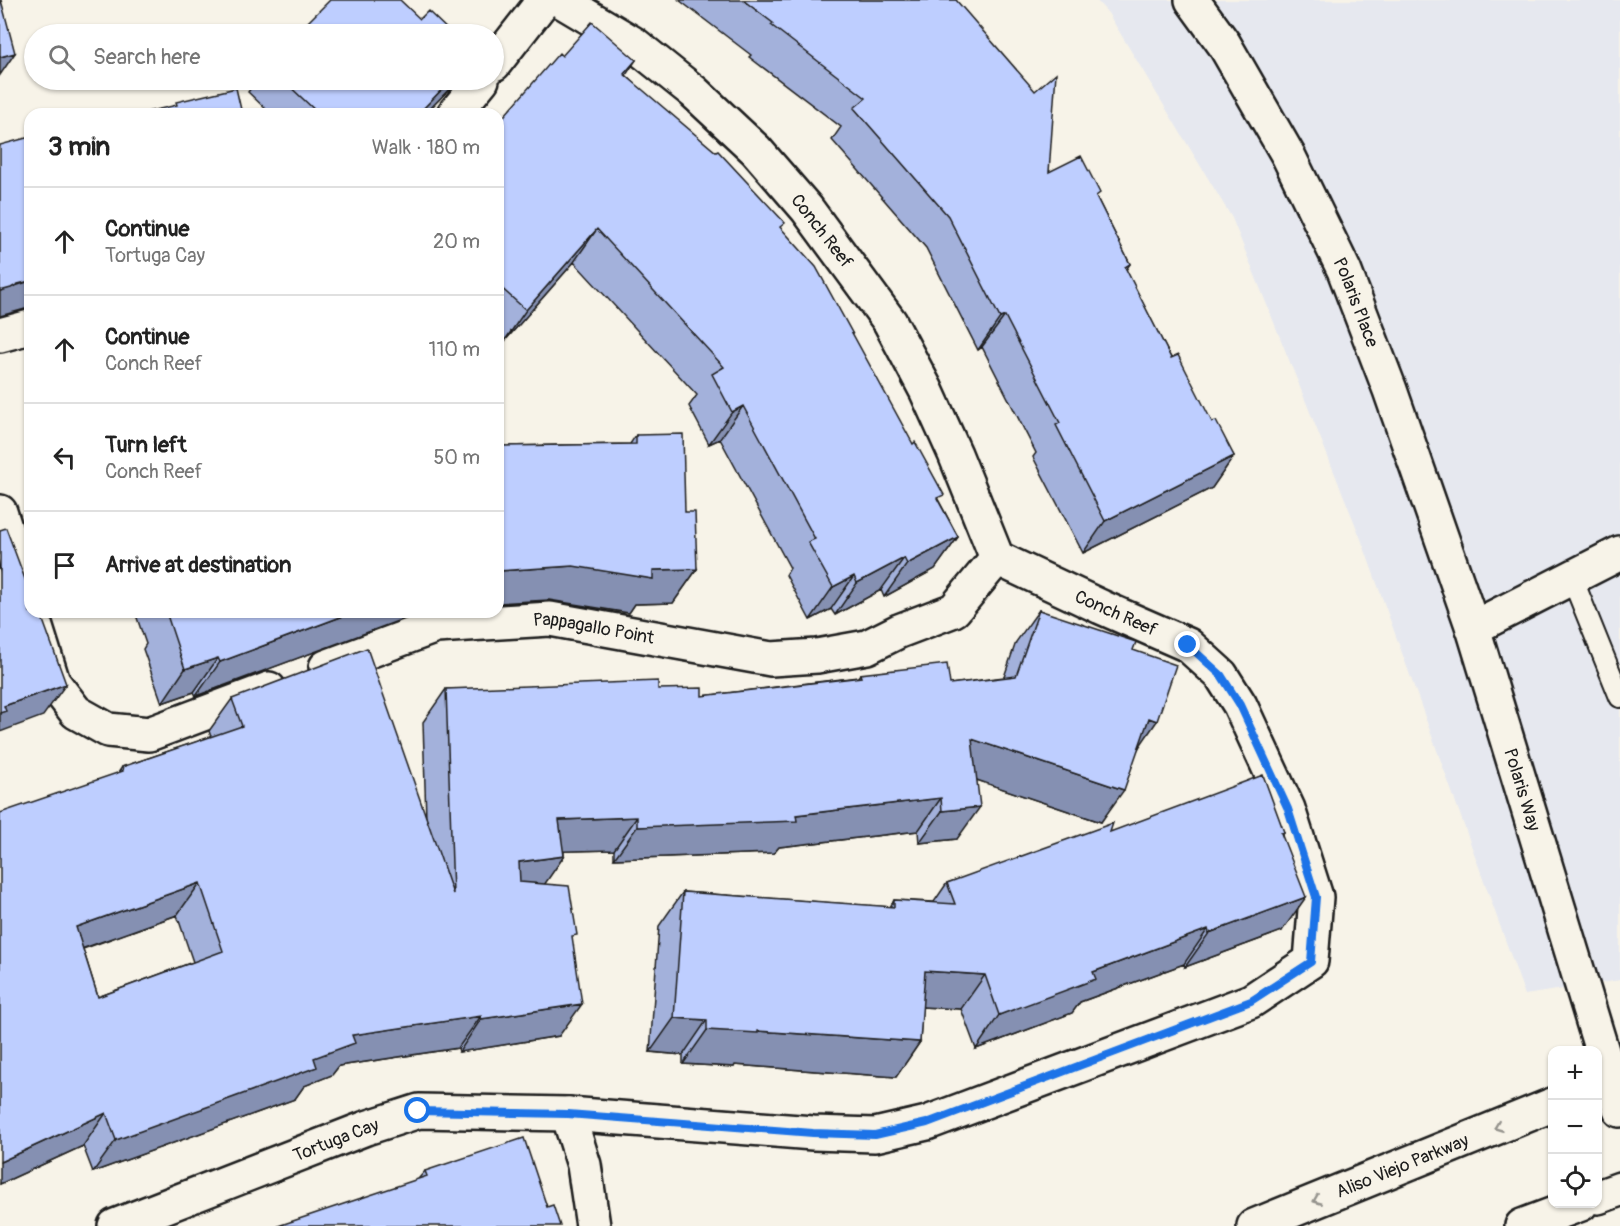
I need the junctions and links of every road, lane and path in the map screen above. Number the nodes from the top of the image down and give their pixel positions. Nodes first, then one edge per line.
1 (544, 0) edge
2 (560, 0) edge
3 (1192, 0) edge
4 (504, 51) edge
5 (474, 90) edge
6 (459, 108) edge
7 (24, 329) edge
8 (0, 336) edge
9 (0, 512) edge
10 (1620, 553) edge
11 (997, 558) junction
12 (1572, 578) junction
13 (24, 588) edge
14 (34, 618) edge
15 (1473, 628) junction
16 (1620, 697) edge
17 (1612, 1089) edge
18 (1548, 1107) edge
19 (568, 1114) junction
20 (1620, 1189) edge
21 (1602, 1196) edge
22 (1568, 1208) edge
23 (115, 1226) edge
24 (593, 1226) edge
25 (1254, 1226) edge
26 (1522, 1226) edge

1 - 4 street
2 - 11 street, Conch Reef
3 - 15 street, Polaris Place
5 - 6 street
7 - 8 street
9 - 13 street
10 - 12 street
11 - 14 street, Pappagallo Point
11 - 19 street, Conch Reef
12 - 15 street
12 - 16 lane
15 - 17 street, Polaris Way
18 -> 25 street, Aliso Viejo Parkway
19 - 23 street, Tortuga Cay
19 - 24 street
20 - 21 street
22 - 26 street

